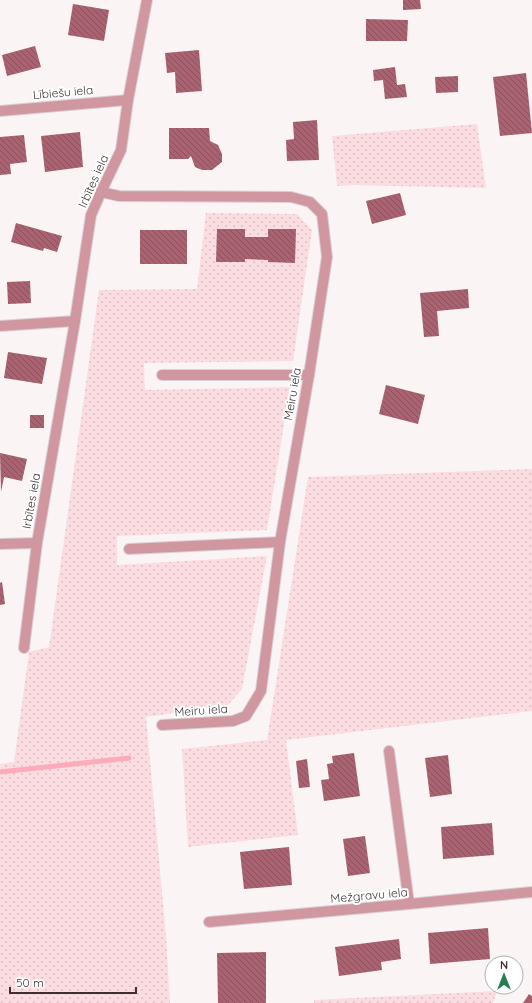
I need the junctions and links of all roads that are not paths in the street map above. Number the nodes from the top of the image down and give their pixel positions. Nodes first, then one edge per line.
1 (147, 0) edge
2 (128, 100) junction
3 (0, 111) edge
4 (101, 192) junction
5 (75, 322) junction
6 (0, 326) edge
7 (162, 375) dead end
8 (309, 375) junction
9 (280, 542) junction
10 (37, 543) junction
11 (0, 544) edge
12 (129, 549) dead end
13 (24, 648) dead end
14 (162, 725) dead end
15 (389, 750) dead end
16 (532, 892) edge
17 (409, 904) junction
18 (209, 922) dead end

1 - 2 street, Irbītes iela
2 - 3 street, Lībiešu iela
2 - 4 street, Irbītes iela
4 - 5 street, Irbītes iela
4 - 8 street, Meiru iela
5 - 6 street
5 - 10 street, Irbītes iela
7 - 8 street
8 - 9 street, Meiru iela
9 - 12 street
9 - 14 street, Meiru iela
10 - 11 street, Irbītes iela
10 - 13 street, Irbītes iela
15 - 17 street
16 - 17 street, Mežgravu iela
17 - 18 street, Mežgravu iela

